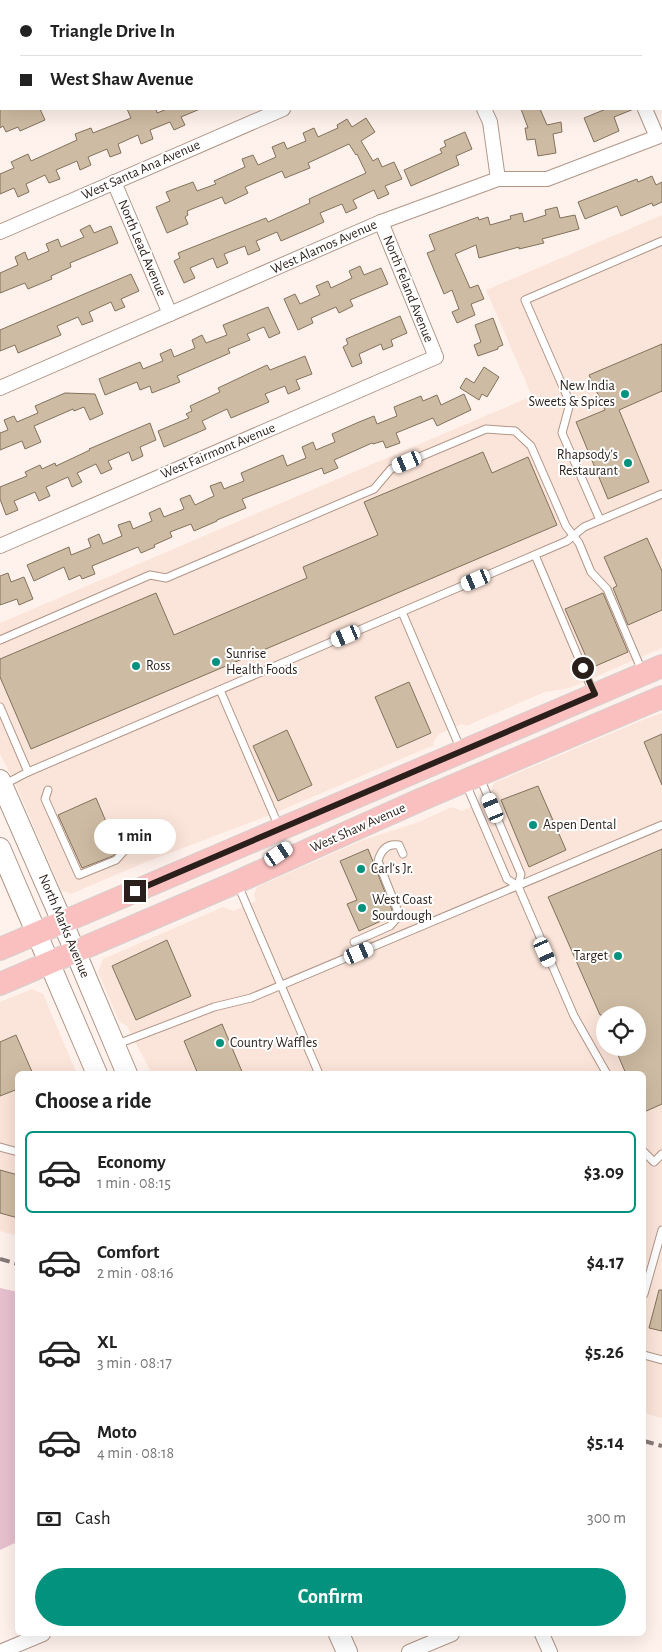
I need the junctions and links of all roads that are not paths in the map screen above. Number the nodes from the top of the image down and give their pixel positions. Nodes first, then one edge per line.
1 (281, 110) edge
2 (484, 110) edge
3 (645, 110) edge
4 (498, 179) junction
5 (114, 182) junction
6 (381, 222) junction
7 (0, 232) edge
8 (662, 241) edge
9 (170, 314) junction
10 (436, 357) joint
11 (0, 388) edge
12 (662, 494) edge
13 (600, 520) junction
14 (574, 536) junction
15 (0, 546) edge
16 (535, 555) junction
17 (402, 612) junction
18 (0, 640) edge
19 (653, 670) edge
20 (220, 690) junction
21 (595, 694) junction
22 (662, 697) edge
23 (0, 706) edge
24 (462, 751) junction
25 (28, 772) junction
26 (472, 778) junction
27 (1, 782) edge
28 (48, 790) dead end
29 (662, 825) edge
30 (280, 828) junction
31 (133, 841) dead end
32 (0, 848) edge
33 (403, 854) dead end
34 (236, 882) junction
35 (518, 886) junction
36 (62, 922) junction
37 (37, 933) junction
38 (354, 942) dead end
39 (0, 949) edge
40 (76, 952) junction
41 (50, 962) junction
42 (0, 984) edge
43 (281, 985) junction
44 (115, 1045) junction
45 (96, 1071) edge
46 (126, 1071) edge
47 (318, 1071) edge
48 (605, 1071) edge
49 (0, 1147) edge
50 (15, 1151) edge
51 (646, 1154) edge
52 (662, 1154) edge
53 (654, 1162) junction
54 (662, 1164) edge
55 (662, 1230) edge
56 (646, 1287) edge
57 (646, 1356) edge
58 (662, 1360) edge
59 (38, 1636) edge
60 (340, 1636) edge
61 (447, 1636) edge
62 (543, 1636) edge
63 (0, 1652) edge
64 (347, 1652) edge
65 (410, 1652) edge
66 (550, 1652) edge

1 - 5 street, West Santa Ana Avenue
2 - 4 street
3 - 4 street, West Alamos Avenue
4 - 6 street, West Alamos Avenue
5 - 7 street, West Santa Ana Avenue
5 - 9 street, North Lead Avenue
6 - 9 street, West Alamos Avenue
6 - 10 street, North Feland Avenue
8 - 13 lane
9 - 11 street, West Alamos Avenue
10 - 15 street, West Fairmont Avenue
12 - 13 lane
13 - 14 lane
14 - 16 lane
14 - 18 lane
14 - 19 lane
16 - 17 lane
16 - 21 lane
17 - 20 lane
17 - 24 lane
19 - 21 main road
20 - 25 lane
20 - 30 lane
21 - 24 main road
21 - 26 main road
22 - 26 main road, West Shaw Avenue
23 - 25 lane
24 - 30 main road
24 - 34 main road
25 - 27 lane
26 - 34 main road, West Shaw Avenue
26 - 35 lane
26 - 35 lane
27 - 36 main road, North Marks Avenue
28 - 31 lane
29 - 35 lane
30 - 36 main road
32 - 37 main road, North Marks Avenue
33 - 38 lane
34 - 40 main road, West Shaw Avenue
34 - 43 lane
35 - 43 lane
35 - 48 lane
36 - 37 main road
36 - 40 main road, North Marks Avenue
37 - 39 main road
37 - 41 main road, North Marks Avenue
40 - 41 main road, West Shaw Avenue
40 - 44 main road, North Marks Avenue
41 - 42 main road, West Shaw Avenue
41 - 45 main road, North Marks Avenue
43 - 44 lane
43 - 47 lane
44 - 46 main road, North Marks Avenue
49 - 50 lane
51 - 53 lane
52 - 53 lane
53 - 54 lane
55 - 56 lane
57 - 58 lane
59 - 63 street
60 - 64 main road
61 - 65 street
62 - 66 street

